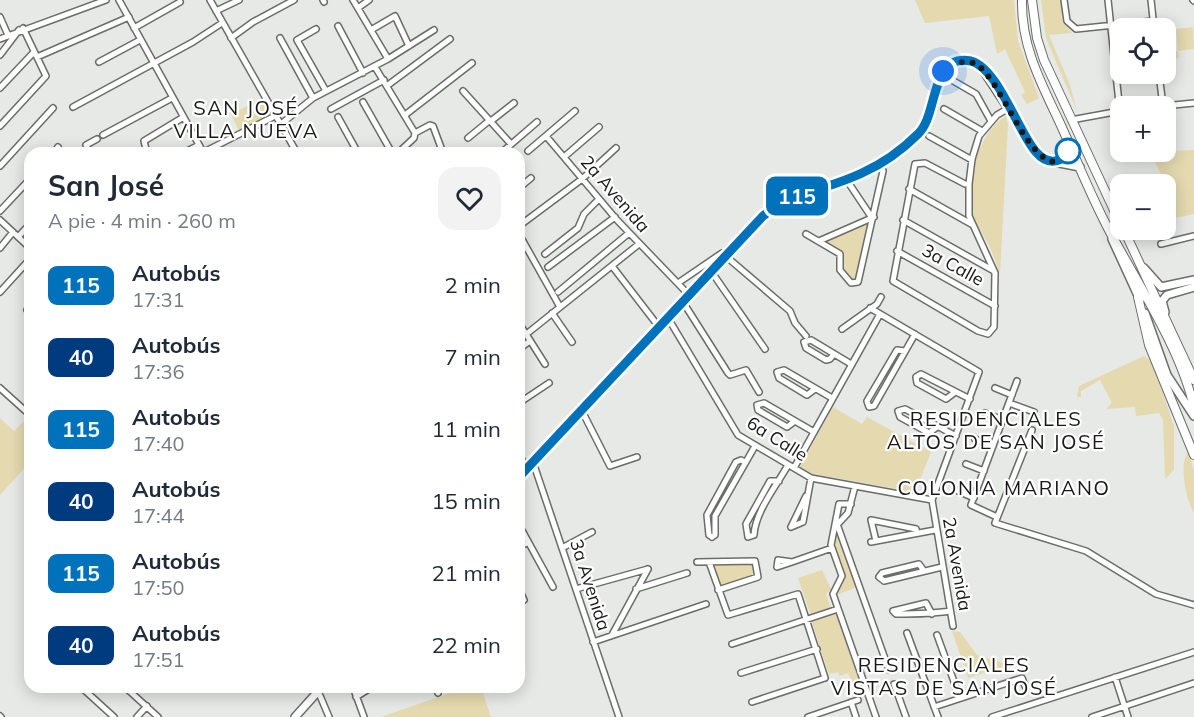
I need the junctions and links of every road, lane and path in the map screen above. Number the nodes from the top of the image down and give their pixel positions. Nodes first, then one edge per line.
1 (106, 0) edge
2 (119, 0) edge
3 (210, 0) edge
4 (239, 0) edge
5 (294, 0) edge
6 (353, 0) edge
7 (369, 0) edge
8 (1022, 0) edge
9 (1032, 0) edge
10 (1064, 0) edge
11 (1108, 0) edge
12 (1151, 0) edge
13 (180, 2) dead end
14 (358, 8) junction
15 (216, 11) junction
16 (0, 17) edge
17 (129, 17) junction
18 (1110, 18) edge
19 (1153, 18) edge
20 (222, 23) junction
21 (338, 26) dead end
22 (1110, 26) edge
23 (134, 28) junction
24 (21, 29) junction
25 (316, 29) dead end
26 (371, 30) junction
27 (434, 30) dead end
28 (8, 35) junction
29 (231, 38) junction
30 (280, 38) dead end
31 (0, 39) edge
32 (450, 39) dead end
33 (140, 40) junction
34 (409, 46) junction
35 (35, 54) junction
36 (0, 55) edge
37 (388, 59) junction
38 (99, 62) dead end
39 (153, 63) junction
40 (472, 63) dead end
41 (375, 67) junction
42 (363, 73) junction
43 (950, 78) dead end
44 (386, 83) junction
45 (0, 88) edge
46 (326, 91) junction
47 (464, 91) dead end
48 (172, 98) junction
49 (313, 98) junction
50 (363, 102) dead end
51 (514, 103) dead end
52 (1194, 103) edge
53 (1176, 105) edge
54 (73, 107) dead end
55 (53, 108) dead end
56 (1009, 108) junction
57 (331, 109) dead end
58 (944, 109) dead end
59 (575, 111) dead end
60 (1110, 114) edge
61 (405, 115) junction
62 (275, 116) junction
63 (338, 117) dead end
64 (182, 118) junction
65 (491, 120) junction
66 (1071, 120) junction
67 (991, 121) junction
68 (537, 122) dead end
69 (280, 124) junction
70 (0, 126) edge
71 (599, 127) dead end
72 (982, 131) junction
73 (415, 133) junction
74 (103, 135) dead end
75 (546, 136) junction
76 (929, 136) dead end
77 (468, 138) dead end
78 (97, 139) dead end
79 (511, 144) junction
80 (199, 145) joint
81 (1070, 145) junction
82 (87, 147) edge
83 (145, 147) edge
84 (195, 147) edge
85 (214, 147) edge
86 (292, 147) edge
87 (355, 147) edge
88 (389, 147) edge
89 (404, 147) edge
90 (439, 147) edge
91 (508, 147) edge
92 (616, 148) dead end
93 (528, 151) dead end
94 (564, 157) junction
95 (972, 160) junction
96 (1056, 162) junction
97 (0, 166) edge
98 (1080, 167) junction
99 (883, 171) dead end
100 (531, 178) dead end
101 (582, 179) junction
102 (846, 179) junction
103 (525, 183) edge
104 (965, 184) dead end
105 (24, 185) edge
106 (909, 189) junction
107 (599, 199) junction
108 (1110, 202) edge
109 (969, 210) junction
110 (0, 211) edge
111 (957, 216) junction
112 (615, 217) junction
113 (873, 217) junction
114 (0, 220) edge
115 (903, 220) junction
116 (525, 222) edge
117 (973, 225) junction
118 (24, 228) edge
119 (1110, 232) edge
120 (629, 233) junction
121 (806, 234) dead end
122 (15, 235) junction
123 (1194, 236) edge
124 (830, 237) junction
125 (1112, 240) edge
126 (1114, 240) edge
127 (1129, 240) edge
128 (819, 241) junction
129 (24, 243) edge
130 (639, 244) junction
131 (1161, 244) dead end
132 (525, 245) edge
133 (826, 246) junction
134 (0, 248) edge
135 (897, 251) junction
136 (545, 254) dead end
137 (725, 256) junction
138 (1139, 262) junction
139 (24, 266) edge
140 (612, 266) junction
141 (548, 267) dead end
142 (711, 271) junction
143 (994, 271) junction
144 (1194, 280) edge
145 (678, 283) junction
146 (1194, 287) edge
147 (0, 292) edge
148 (558, 292) dead end
149 (689, 295) junction
150 (880, 297) dead end
151 (1138, 297) junction
152 (683, 302) junction
153 (995, 306) junction
154 (560, 307) junction
155 (870, 308) junction
156 (552, 313) junction
157 (880, 314) junction
158 (668, 318) junction
159 (1166, 320) junction
160 (659, 327) junction
161 (842, 329) dead end
162 (525, 333) edge
163 (529, 333) dead end
164 (915, 334) junction
165 (806, 336) dead end
166 (530, 341) junction
167 (572, 342) dead end
168 (525, 345) edge
169 (765, 349) dead end
170 (905, 351) junction
171 (834, 354) junction
172 (545, 364) dead end
173 (851, 364) junction
174 (1193, 376) edge
175 (1017, 381) dead end
176 (549, 383) dead end
177 (0, 388) edge
178 (995, 388) dead end
179 (815, 389) junction
180 (759, 392) dead end
181 (954, 393) junction
182 (1012, 395) junction
183 (832, 398) junction
184 (525, 399) edge
185 (970, 399) junction
186 (1009, 403) junction
187 (1194, 409) edge
188 (24, 410) edge
189 (582, 411) junction
190 (1034, 412) dead end
191 (985, 413) dead end
192 (1194, 416) edge
193 (1003, 420) junction
194 (795, 421) junction
195 (937, 427) junction
196 (1032, 430) dead end
197 (814, 432) junction
198 (956, 436) junction
199 (975, 438) dead end
200 (755, 446) junction
201 (993, 446) junction
202 (1194, 455) edge
203 (637, 457) dead end
204 (525, 461) edge
205 (745, 462) junction
206 (966, 464) dead end
207 (530, 465) junction
208 (791, 466) junction
209 (525, 470) edge
210 (984, 471) junction
211 (811, 478) junction
212 (779, 482) junction
213 (855, 486) junction
214 (809, 489) junction
215 (958, 491) dead end
216 (974, 498) junction
217 (932, 500) junction
218 (851, 504) junction
219 (996, 520) junction
220 (836, 526) junction
221 (935, 530) junction
222 (592, 532) dead end
223 (917, 533) junction
224 (525, 537) edge
225 (528, 543) junction
226 (525, 544) edge
227 (562, 548) junction
228 (832, 548) junction
229 (697, 562) dead end
230 (709, 562) junction
231 (792, 562) dead end
232 (942, 567) junction
233 (924, 571) junction
234 (687, 573) dead end
235 (553, 587) dead end
236 (576, 589) junction
237 (636, 589) junction
238 (718, 590) junction
239 (706, 604) dead end
240 (1194, 605) edge
241 (838, 609) junction
242 (950, 611) junction
243 (932, 614) junction
244 (807, 620) junction
245 (953, 626) dead end
246 (907, 633) dead end
247 (612, 635) junction
248 (937, 635) dead end
249 (593, 642) junction
250 (732, 644) dead end
251 (817, 649) junction
252 (1194, 652) edge
253 (889, 670) dead end
254 (741, 674) dead end
255 (1115, 677) junction
256 (1194, 683) edge
257 (894, 684) dead end
258 (1025, 686) dead end
259 (88, 693) edge
260 (132, 693) edge
261 (316, 693) edge
262 (321, 693) edge
263 (355, 693) edge
264 (363, 693) edge
265 (357, 697) junction
266 (960, 698) junction
267 (858, 700) dead end
268 (752, 702) dead end
269 (851, 702) junction
270 (147, 706) junction
271 (934, 706) junction
272 (1125, 706) junction
273 (114, 717) edge
274 (137, 717) edge
275 (159, 717) edge
276 (295, 717) edge
277 (329, 717) edge
278 (364, 717) edge
279 (619, 717) edge
280 (808, 717) edge
281 (856, 717) edge
282 (876, 717) edge
283 (906, 717) edge
284 (938, 717) edge
285 (992, 717) edge
286 (1092, 717) edge
287 (1128, 717) edge

1 - 24 street
2 - 17 street
3 - 15 street
4 - 15 street
5 - 29 street
6 - 14 street
7 - 14 street
8 - 81 highway
9 - 66 highway
10 - 22 street
11 - 18 street
12 - 19 street
13 - 23 street
14 - 26 street
15 - 20 street
16 - 28 street
17 - 23 street
17 - 35 street
20 - 29 street
20 - 39 street
21 - 42 street
23 - 33 street
24 - 28 street
24 - 35 street
24 - 36 street
25 - 46 street
26 - 34 street
26 - 37 street
27 - 34 street
28 - 31 street
29 - 62 street
30 - 49 street
32 - 44 street
33 - 38 street
33 - 39 street
34 - 37 street
35 - 45 street
35 - 70 street
37 - 41 street
39 - 48 street
39 - 54 street
40 - 61 street
41 - 42 street
41 - 44 street
42 - 46 street
43 - 67 street
44 - 57 street
44 - 61 street
46 - 49 street
47 - 65 street
48 - 64 street
48 - 74 street
49 - 69 street
50 - 88 street
51 - 65 street
52 - 53 street
55 - 97 street
56 - 67 street
56 - 96 main road
56 - 102 main road
58 - 72 street
59 - 75 street
60 - 66 street
61 - 73 street
62 - 69 street
62 - 85 street
63 - 87 street
64 - 80 street
64 - 83 street
65 - 77 street
65 - 79 street
66 - 108 highway
67 - 72 street
68 - 79 street
69 - 86 street
71 - 94 street
72 - 95 street
73 - 89 street
73 - 90 street
75 - 93 street
75 - 94 street, 2a Avenida
76 - 95 street
78 - 82 street
79 - 91 street
80 - 84 street
81 - 96 main road
81 - 98 highway
92 - 101 street
94 - 101 street, 2a Avenida
95 - 109 street
96 - 98 main road
98 - 119 highway
99 - 113 street
100 - 103 street
101 - 107 street, 2a Avenida
101 - 116 street
102 - 113 street
102 - 137 main road
104 - 106 street
105 - 110 street
106 - 111 street
106 - 115 street
107 - 112 street, 2a Avenida
107 - 136 street
109 - 111 street
109 - 117 street
111 - 117 street
112 - 120 street, 2a Avenida
112 - 141 street
113 - 124 street
113 - 133 street
114 - 122 street
115 - 135 street
115 - 143 street
117 - 143 street
118 - 122 street
120 - 130 street, 2a Avenida
120 - 148 street
121 - 128 street
122 - 129 street
122 - 134 street
123 - 131 street
124 - 128 street
124 - 133 street
125 - 151 main road
126 - 187 highway
127 - 138 highway
128 - 133 street
130 - 140 street
130 - 145 street, 2a Avenida
132 - 154 street
135 - 153 street, 3a Calle
135 - 153 street
137 - 142 main road
137 - 145 street
137 - 165 street
138 - 144 main road
138 - 159 highway
139 - 147 street
140 - 154 street
140 - 160 street
142 - 149 main road
142 - 169 street
143 - 153 street
145 - 149 street, 2a Avenida
146 - 159 main road
149 - 152 main road
150 - 155 street
151 - 192 main road
151 - 202 highway
152 - 158 main road
152 - 180 street
154 - 156 street
155 - 157 street
155 - 161 street
156 - 163 street
156 - 167 street
157 - 164 street
157 - 173 street
158 - 160 main road
158 - 200 street, 6a Calle
159 - 174 highway
160 - 189 main road
162 - 166 street
164 - 170 street
164 - 185 street, 2a Avenida
166 - 168 street
166 - 172 street
170 - 170 street
171 - 171 street
171 - 173 street
173 - 183 street
175 - 182 street
176 - 184 street
177 - 188 street
178 - 182 street
179 - 179 street
179 - 183 street
181 - 181 street
181 - 185 street
182 - 186 street
183 - 197 street
185 - 198 street, 2a Avenida
186 - 190 street
186 - 193 street
189 - 203 street
189 - 207 main road
191 - 193 street
193 - 201 street
194 - 194 street
194 - 197 street
195 - 195 street
195 - 198 street
196 - 219 street
197 - 208 street
198 - 217 street, 2a Avenida
199 - 201 street
200 - 205 street
200 - 208 street, 6a Calle
201 - 210 street
204 - 207 street, 3a Avenida
205 - 205 street
206 - 210 street
207 - 209 main road
207 - 227 street, 3a Avenida
208 - 211 street, 6a Calle
208 - 212 street
210 - 216 street
211 - 213 street, 6a Calle
211 - 214 street
212 - 212 street
213 - 217 street, 6a Calle
213 - 218 street
214 - 214 street
215 - 216 street
216 - 219 street
217 - 221 street, 2a Avenida
218 - 220 street
218 - 220 street
219 - 240 street
220 - 228 street
220 - 253 street
221 - 223 street
221 - 232 street, 2a Avenida
222 - 227 street
223 - 223 street
224 - 225 street
225 - 226 street
225 - 235 street
227 - 236 street, 3a Avenida
228 - 231 street
228 - 241 street
229 - 230 street
230 - 238 street
230 - 238 street
232 - 233 street
232 - 242 street, 2a Avenida
233 - 233 street
234 - 237 street
236 - 237 street
236 - 249 street, 3a Avenida
237 - 247 street
238 - 244 street
239 - 247 street
241 - 244 street
241 - 282 street
242 - 243 street
242 - 245 street, 2a Avenida
243 - 243 street
244 - 250 street
244 - 251 street
246 - 271 street
247 - 249 street
248 - 266 street
249 - 279 street, 3a Avenida
251 - 254 street
251 - 268 street
252 - 255 street
255 - 272 street
255 - 285 street
256 - 272 street
257 - 283 street
258 - 266 street
259 - 273 street
260 - 270 street
261 - 276 main road
262 - 277 street
263 - 265 street
264 - 265 street
265 - 278 street
266 - 271 street
267 - 269 street
269 - 280 street
269 - 281 street
270 - 274 street
270 - 275 street
271 - 284 street
272 - 286 street
272 - 287 street

